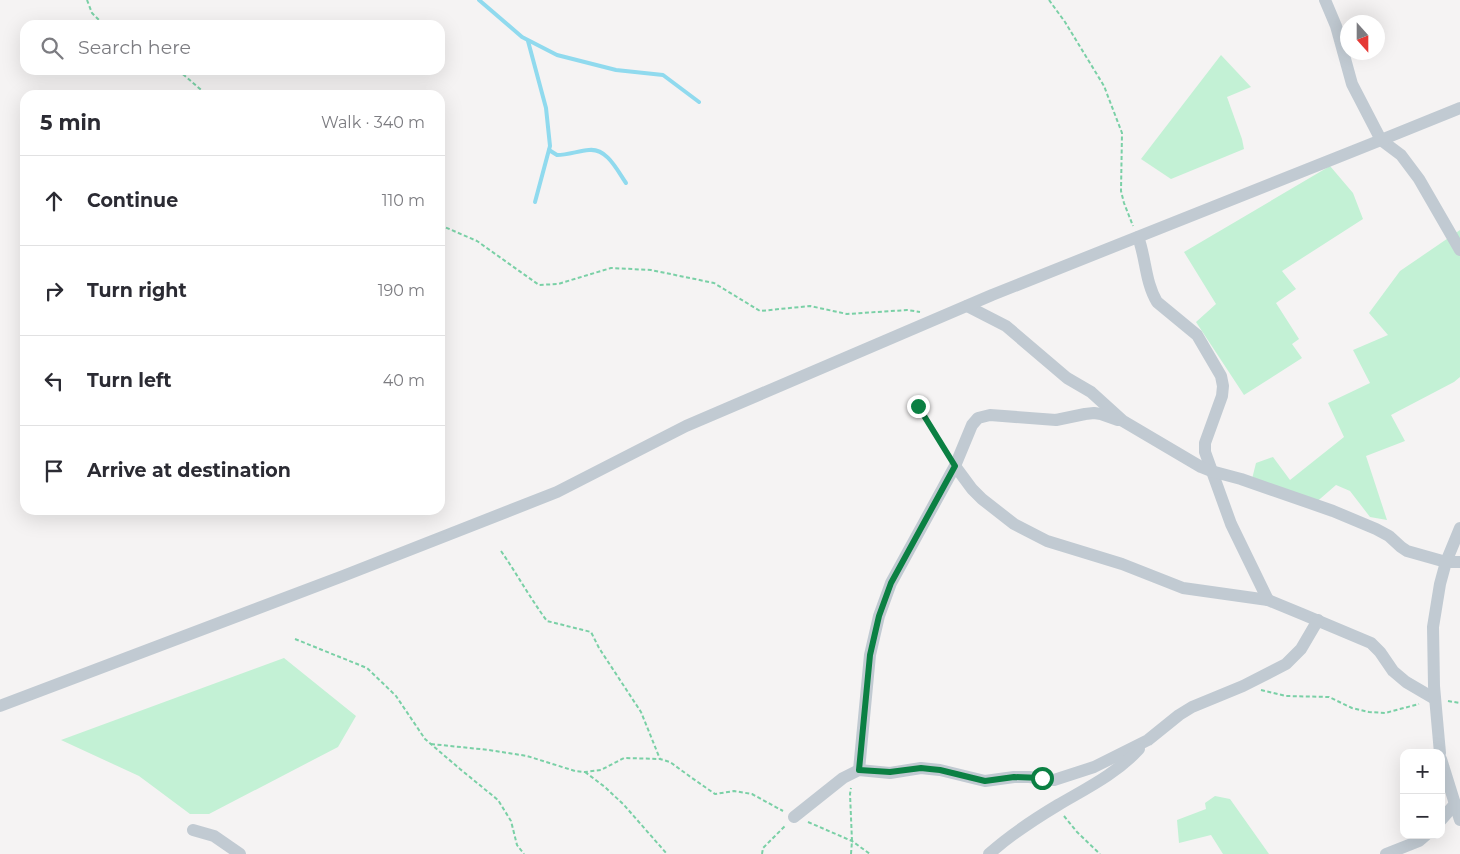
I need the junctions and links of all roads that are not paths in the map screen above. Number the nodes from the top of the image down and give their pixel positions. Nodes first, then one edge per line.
1 (1325, 0) edge
2 (1460, 108) edge
3 (1381, 140) junction
4 (1138, 237) junction
5 (1460, 250) edge
6 (967, 306) junction
7 (1124, 421) junction
8 (955, 466) junction
9 (1211, 471) junction
10 (1460, 528) edge
11 (1446, 562) junction
12 (1460, 562) edge
13 (1268, 600) junction
14 (1318, 620) junction
15 (1435, 699) junction
16 (0, 706) edge
17 (1148, 740) junction
18 (1440, 749) edge
19 (859, 770) junction
20 (1445, 773) edge
21 (1454, 804) junction
22 (1445, 815) edge
23 (794, 817) road end
24 (1460, 820) edge
25 (193, 830) dead end
26 (1421, 839) edge
27 (240, 854) edge
28 (989, 854) edge
29 (1386, 854) edge

1 - 3 street
2 - 3 street
3 - 4 street
3 - 5 street
4 - 6 street
4 - 9 street
6 - 7 street
6 - 16 street
7 - 8 street
7 - 9 street
8 - 13 street
8 - 19 street
9 - 11 street
9 - 13 street
10 - 11 street
11 - 12 street
11 - 15 street
13 - 14 street
14 - 15 street
14 - 17 street
15 - 18 street
17 - 19 street
17 - 28 street
19 - 23 street
20 - 21 street
21 - 22 street
21 - 24 street
25 - 27 street
26 - 29 street

